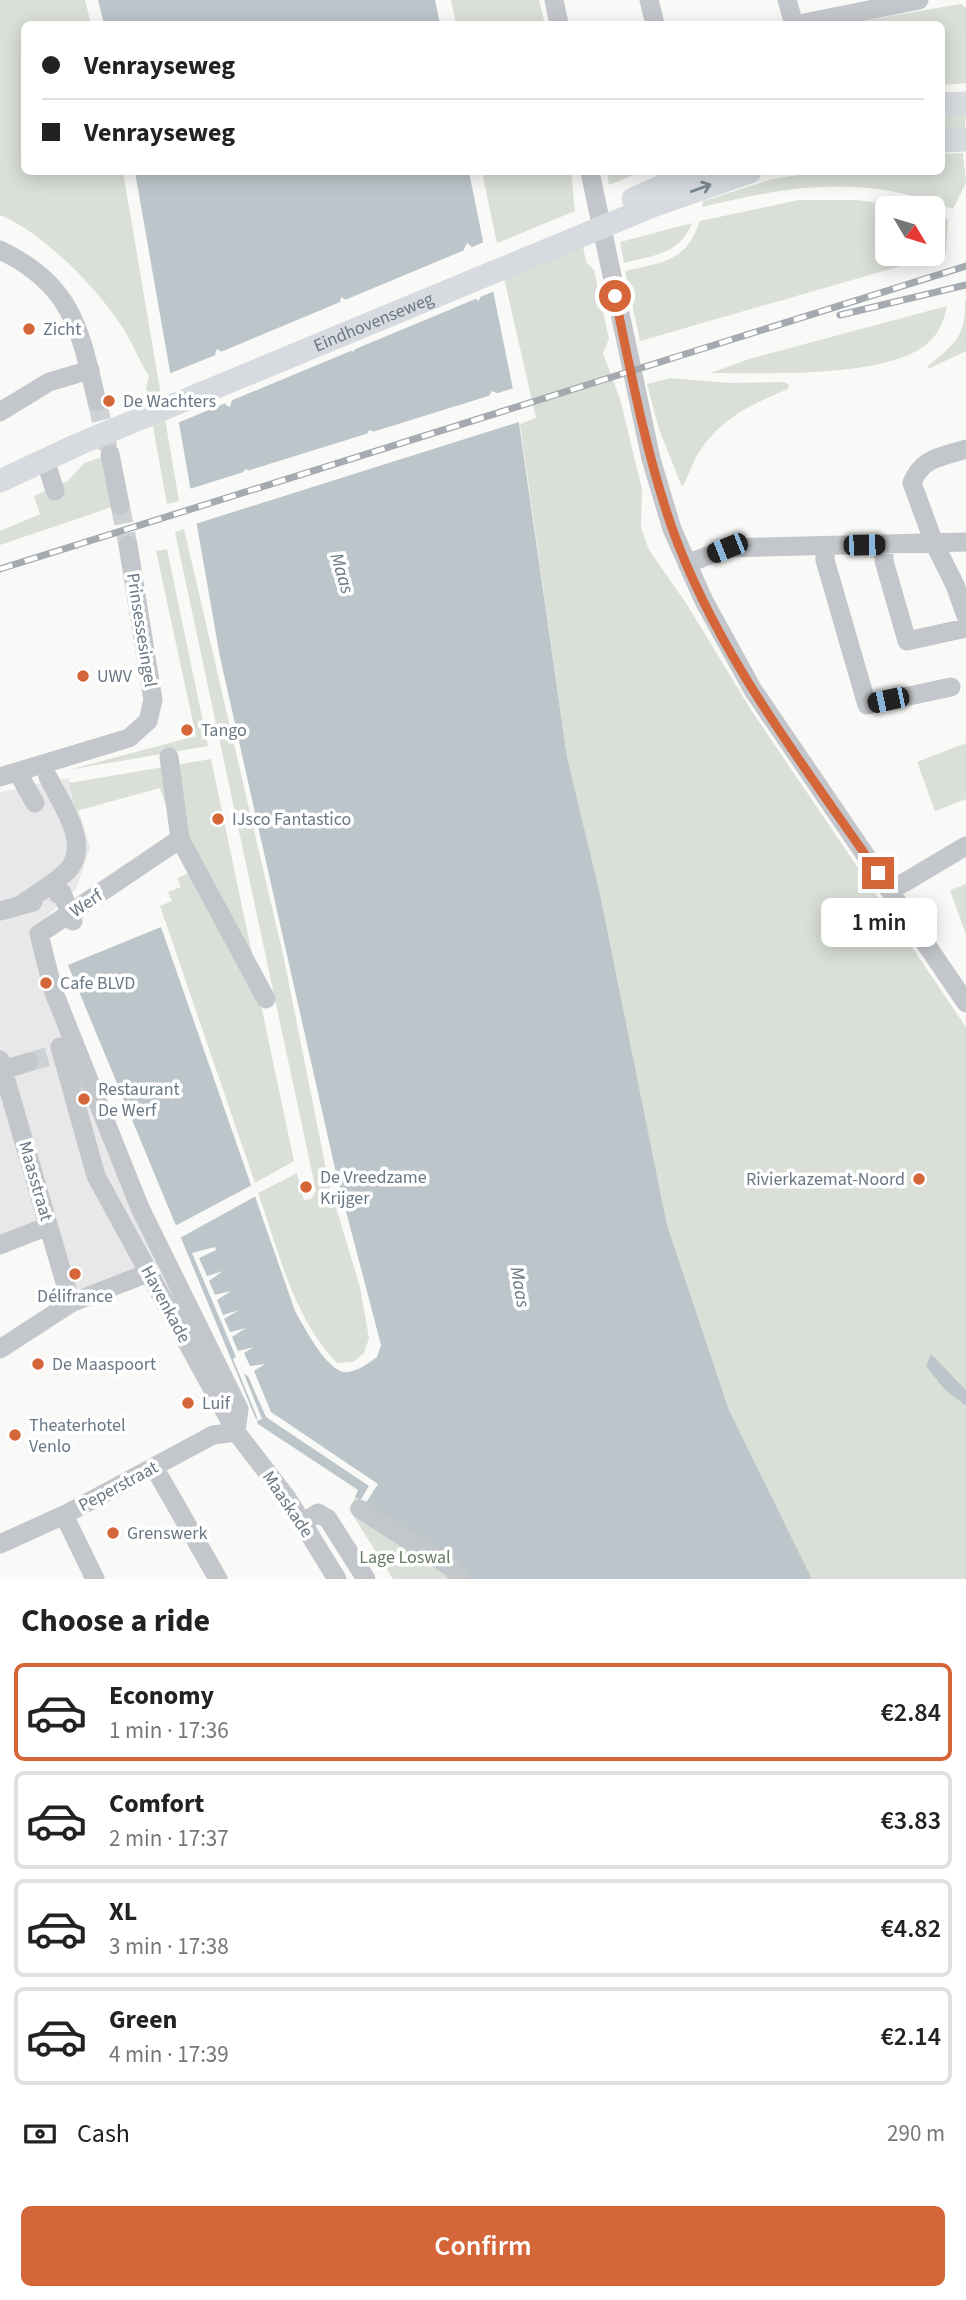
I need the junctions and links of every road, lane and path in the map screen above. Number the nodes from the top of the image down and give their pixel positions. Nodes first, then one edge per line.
1 (554, 0) edge
2 (649, 0) edge
3 (788, 0) edge
4 (919, 0) edge
5 (558, 21) edge
6 (654, 21) edge
7 (792, 21) edge
8 (814, 21) edge
9 (966, 103) edge
10 (945, 104) edge
11 (966, 140) edge
12 (945, 141) edge
13 (591, 175) edge
14 (687, 175) edge
15 (741, 175) edge
16 (614, 215) junction
17 (0, 250) edge
18 (90, 370) junction
19 (97, 402) tunnel mouth
20 (0, 412) edge
21 (77, 438) junction
22 (966, 449) edge
23 (110, 454) tunnel mouth
24 (45, 459) junction
25 (0, 463) edge
26 (0, 481) edge
27 (55, 491) dead end
28 (120, 506) tunnel mouth
29 (966, 542) edge
30 (933, 543) junction
31 (128, 545) tunnel mouth
32 (884, 545) junction
33 (825, 546) junction
34 (687, 564) junction
35 (966, 616) edge
36 (966, 628) edge
37 (951, 687) dead end
38 (169, 757) dead end
39 (9, 775) edge
40 (48, 777) dead end
41 (35, 803) dead end
42 (180, 839) junction
43 (966, 846) edge
44 (121, 879) junction
45 (890, 891) junction
46 (129, 898) dead end
47 (27, 901) edge
48 (72, 917) junction
49 (59, 988) junction
50 (266, 999) dead end
51 (966, 1003) edge
52 (77, 1017) dead end
53 (55, 1027) dead end
54 (64, 1051) junction
55 (29, 1062) tunnel mouth
56 (1, 1065) edge
57 (7, 1109) edge
58 (104, 1118) junction
59 (100, 1162) junction
60 (140, 1208) junction
61 (161, 1219) dead end
62 (48, 1226) junction
63 (0, 1245) edge
64 (176, 1255) dead end
65 (148, 1273) junction
66 (174, 1279) junction
67 (71, 1303) junction
68 (2, 1344) edge
69 (236, 1432) junction
70 (153, 1467) junction
71 (360, 1509) dead end
72 (64, 1515) junction
73 (302, 1523) junction
74 (0, 1544) edge
75 (95, 1579) edge
76 (218, 1579) edge
77 (337, 1579) edge
78 (366, 1579) edge
79 (460, 1579) edge

1 - 5 street
2 - 6 street
3 - 7 street
4 - 8 street
9 - 10 main road
11 - 12 main road
13 - 34 street
14 - 16 main road, Eindhovenseweg
16 -> 15 main road, Eindhovenseweg
16 - 21 main road, Eindhovenseweg
17 - 18 street
18 - 19 street
18 - 20 street
21 - 24 main road, Eindhovenseweg
21 - 25 main road, Eindhovenseweg
22 - 30 street
23 - 28 street
24 - 26 main road, Eindhovenseweg
24 - 27 street
29 - 30 street
30 - 32 street
30 - 35 street
31 - 39 street, Prinsessesingel
32 - 33 street
32 - 36 street
33 - 34 street
33 - 37 street
34 - 45 street
38 - 42 street
39 - 41 street
40 - 47 street
42 - 44 street, Werf
42 - 50 street
43 - 45 street
44 - 46 street
44 - 48 street, Werf
45 - 51 street
47 - 48 street
48 - 49 street, Werf
49 - 53 street, Werf
49 - 54 street, Werf
52 - 54 street, Werf
54 - 58 street, Werf
54 - 59 street, Havenkade
55 - 56 street
56 - 57 street, Maasstraat
57 - 62 street, Maasstraat
58 - 59 street
58 - 60 street, Werf
59 - 65 street, Havenkade
60 - 61 street
60 - 66 street, Werf
62 - 63 street
62 - 67 street, Maasstraat
64 - 66 street
65 - 67 street
65 - 69 street, Havenkade
66 - 69 street, Werf
67 - 68 street
69 - 70 street, Peperstraat
69 - 73 street, Maaskade
70 - 72 street, Peperstraat
70 - 76 street
71 - 79 street
72 - 74 street, Peperstraat
72 - 75 street
73 - 77 street, Maaskade
73 - 78 street

